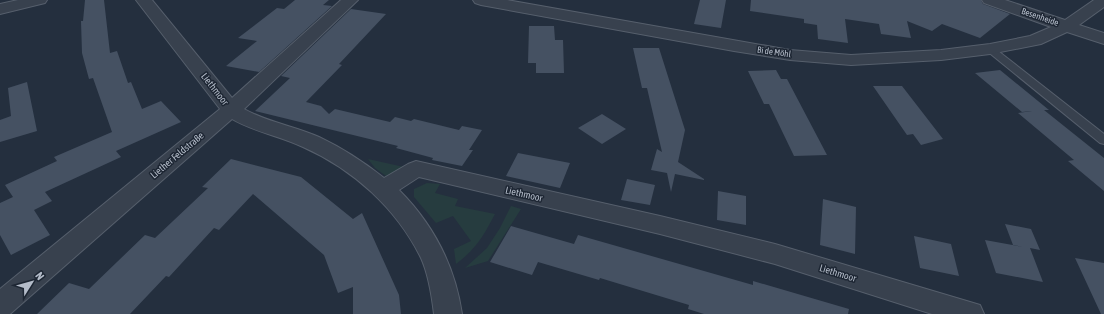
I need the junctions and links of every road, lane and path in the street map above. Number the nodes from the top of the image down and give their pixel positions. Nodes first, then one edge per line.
1 (38, 0) edge
2 (144, 0) edge
3 (350, 0) edge
4 (481, 0) edge
5 (990, 0) edge
6 (1104, 0) edge
7 (10, 5) edge
8 (1067, 26) junction
9 (1104, 39) edge
10 (990, 49) junction
11 (231, 110) junction
12 (1104, 140) edge
13 (383, 189) junction
14 (0, 306) edge
15 (448, 314) edge
16 (970, 314) edge

1 - 7 street
2 - 11 street, Liethmoor
3 - 11 street, Liether Feldstraße
4 - 10 street, Bi de Möhl
5 - 8 street, Besenheide
6 - 8 street, Bi de Möhl
8 - 9 street
8 - 10 street, Bi de Möhl
10 - 12 lane
11 - 13 street, Liethmoor
11 - 14 street, Liether Feldstraße
13 - 15 street
13 - 16 street, Liethmoor

